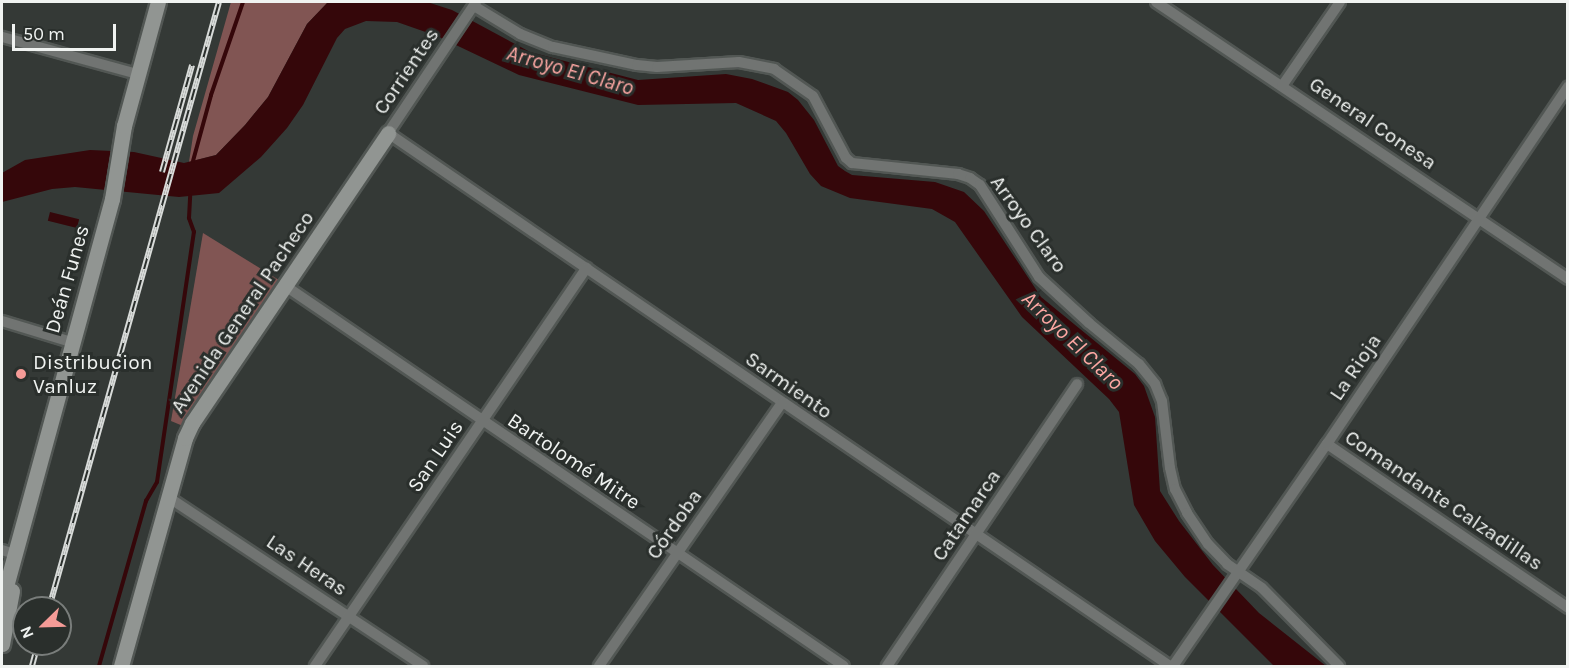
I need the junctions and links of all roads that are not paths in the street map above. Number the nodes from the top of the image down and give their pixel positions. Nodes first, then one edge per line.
1 (158, 2) edge
2 (1155, 2) edge
3 (1340, 2) edge
4 (473, 7) edge
5 (2, 37) edge
6 (137, 74) junction
7 (1282, 86) junction
8 (1568, 87) edge
9 (388, 133) junction
10 (1478, 218) junction
11 (587, 268) junction
12 (1568, 279) edge
13 (284, 285) junction
14 (2, 321) edge
15 (71, 342) junction
16 (1077, 384) dead end
17 (782, 403) junction
18 (482, 422) junction
19 (1327, 444) junction
20 (168, 497) junction
21 (976, 537) junction
22 (8, 552) edge
23 (677, 554) junction
24 (1236, 574) junction
25 (2, 601) edge
26 (1568, 608) edge
27 (348, 616) junction
28 (2, 644) edge
29 (121, 666) edge
30 (315, 666) edge
31 (423, 666) edge
32 (599, 666) edge
33 (844, 666) edge
34 (886, 666) edge
35 (1171, 666) edge
36 (1339, 666) edge

1 - 6 street, Deán Funes
2 - 7 street, General Conesa
3 - 7 street
4 - 9 street, Corrientes
4 - 24 street, Arroyo Claro
5 - 6 street
6 - 15 street, Deán Funes
7 - 10 street, General Conesa
8 - 10 street, La Rioja
9 - 11 street, Sarmiento
9 - 13 street, Avenida General Pacheco
10 - 12 street, General Conesa
10 - 19 street, La Rioja
11 - 17 street, Sarmiento
11 - 18 street, San Luis
13 - 18 street, Bartolomé Mitre
13 - 20 street, Avenida General Pacheco
14 - 15 street
15 - 22 street, Deán Funes
16 - 21 street, Catamarca
17 - 21 street, Sarmiento
17 - 23 street, Córdoba
18 - 23 street, Bartolomé Mitre
18 - 27 street, San Luis
19 - 24 street, La Rioja
19 - 26 street, Comandante Calzadillas
20 - 27 street, Las Heras
20 - 29 street, Avenida General Pacheco
21 - 34 street, Catamarca
21 - 35 street, Sarmiento
22 - 25 street, Deán Funes
22 - 28 street
23 - 32 street, Córdoba
23 - 33 street, Bartolomé Mitre
24 - 35 street, La Rioja
24 - 36 street, Arroyo Claro
27 - 30 street, San Luis
27 - 31 street, Las Heras

